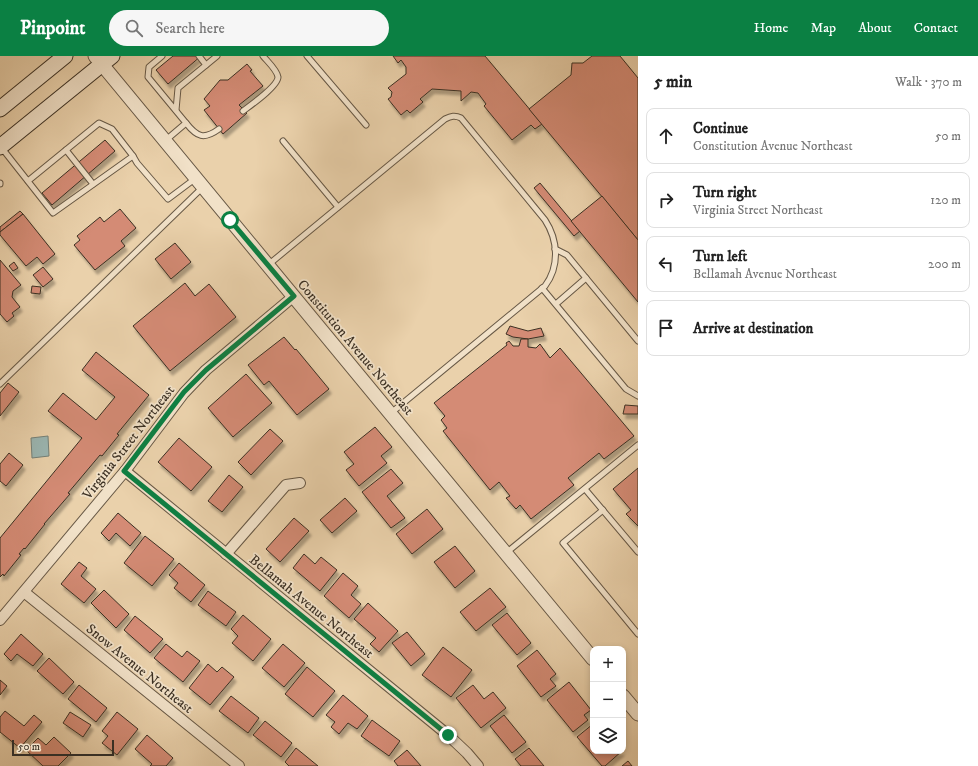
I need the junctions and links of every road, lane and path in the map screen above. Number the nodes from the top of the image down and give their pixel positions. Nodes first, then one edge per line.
1 (65, 56) edge
2 (162, 56) edge
3 (199, 56) edge
4 (217, 56) edge
5 (263, 56) edge
6 (307, 56) edge
7 (103, 59) edge
8 (206, 65) junction
9 (0, 109) edge
10 (176, 110) junction
11 (244, 111) dead end
12 (186, 122) junction
13 (366, 125) dead end
14 (219, 129) dead end
15 (165, 140) junction
16 (283, 142) dead end
17 (0, 147) edge
18 (66, 150) junction
19 (133, 156) junction
20 (28, 181) junction
21 (200, 182) junction
22 (93, 184) junction
23 (338, 207) junction
24 (555, 249) junction
25 (268, 265) junction
26 (586, 278) junction
27 (542, 288) junction
28 (294, 296) junction
29 (556, 304) junction
30 (638, 341) edge
31 (0, 384) edge
32 (638, 396) edge
33 (391, 414) junction
34 (638, 445) edge
35 (124, 471) junction
36 (300, 483) dead end
37 (585, 489) junction
38 (603, 510) junction
39 (638, 552) edge
40 (506, 553) junction
41 (226, 554) junction
42 (24, 592) junction
43 (0, 620) edge
44 (638, 634) edge
45 (590, 655) edge
46 (626, 700) edge
47 (638, 714) edge
48 (239, 766) edge
49 (478, 766) edge

1 - 9 main road
2 - 10 lane
3 - 8 lane
4 - 8 lane
5 - 11 lane
6 - 13 lane
7 - 15 street, Constitution Avenue Northeast
7 - 17 main road
8 - 10 lane
10 - 12 lane
12 - 14 lane
12 - 15 lane
15 - 21 street, Constitution Avenue Northeast
16 - 23 lane
17 - 20 lane
18 - 19 lane
18 - 20 lane
18 - 22 lane
19 - 21 lane
19 - 22 lane
20 - 22 lane
21 - 25 street, Constitution Avenue Northeast
21 - 31 lane
23 - 24 lane
23 - 25 lane
24 - 26 lane
24 - 27 lane
25 - 28 street, Constitution Avenue Northeast
26 - 29 lane
26 - 30 lane
27 - 29 lane
27 - 33 lane
28 - 33 street, Constitution Avenue Northeast
28 - 35 street, Virginia Street Northeast
29 - 32 lane
33 - 40 street, Constitution Avenue Northeast
34 - 37 lane
35 - 41 street, Bellamah Avenue Northeast
35 - 42 street, Virginia Street Northeast
36 - 41 street
37 - 38 lane
37 - 40 lane
38 - 39 lane
38 - 44 lane
40 - 45 street, Constitution Avenue Northeast
41 - 49 street, Bellamah Avenue Northeast
42 - 43 street, Virginia Street Northeast
42 - 48 street, Snow Avenue Northeast
46 - 47 street

